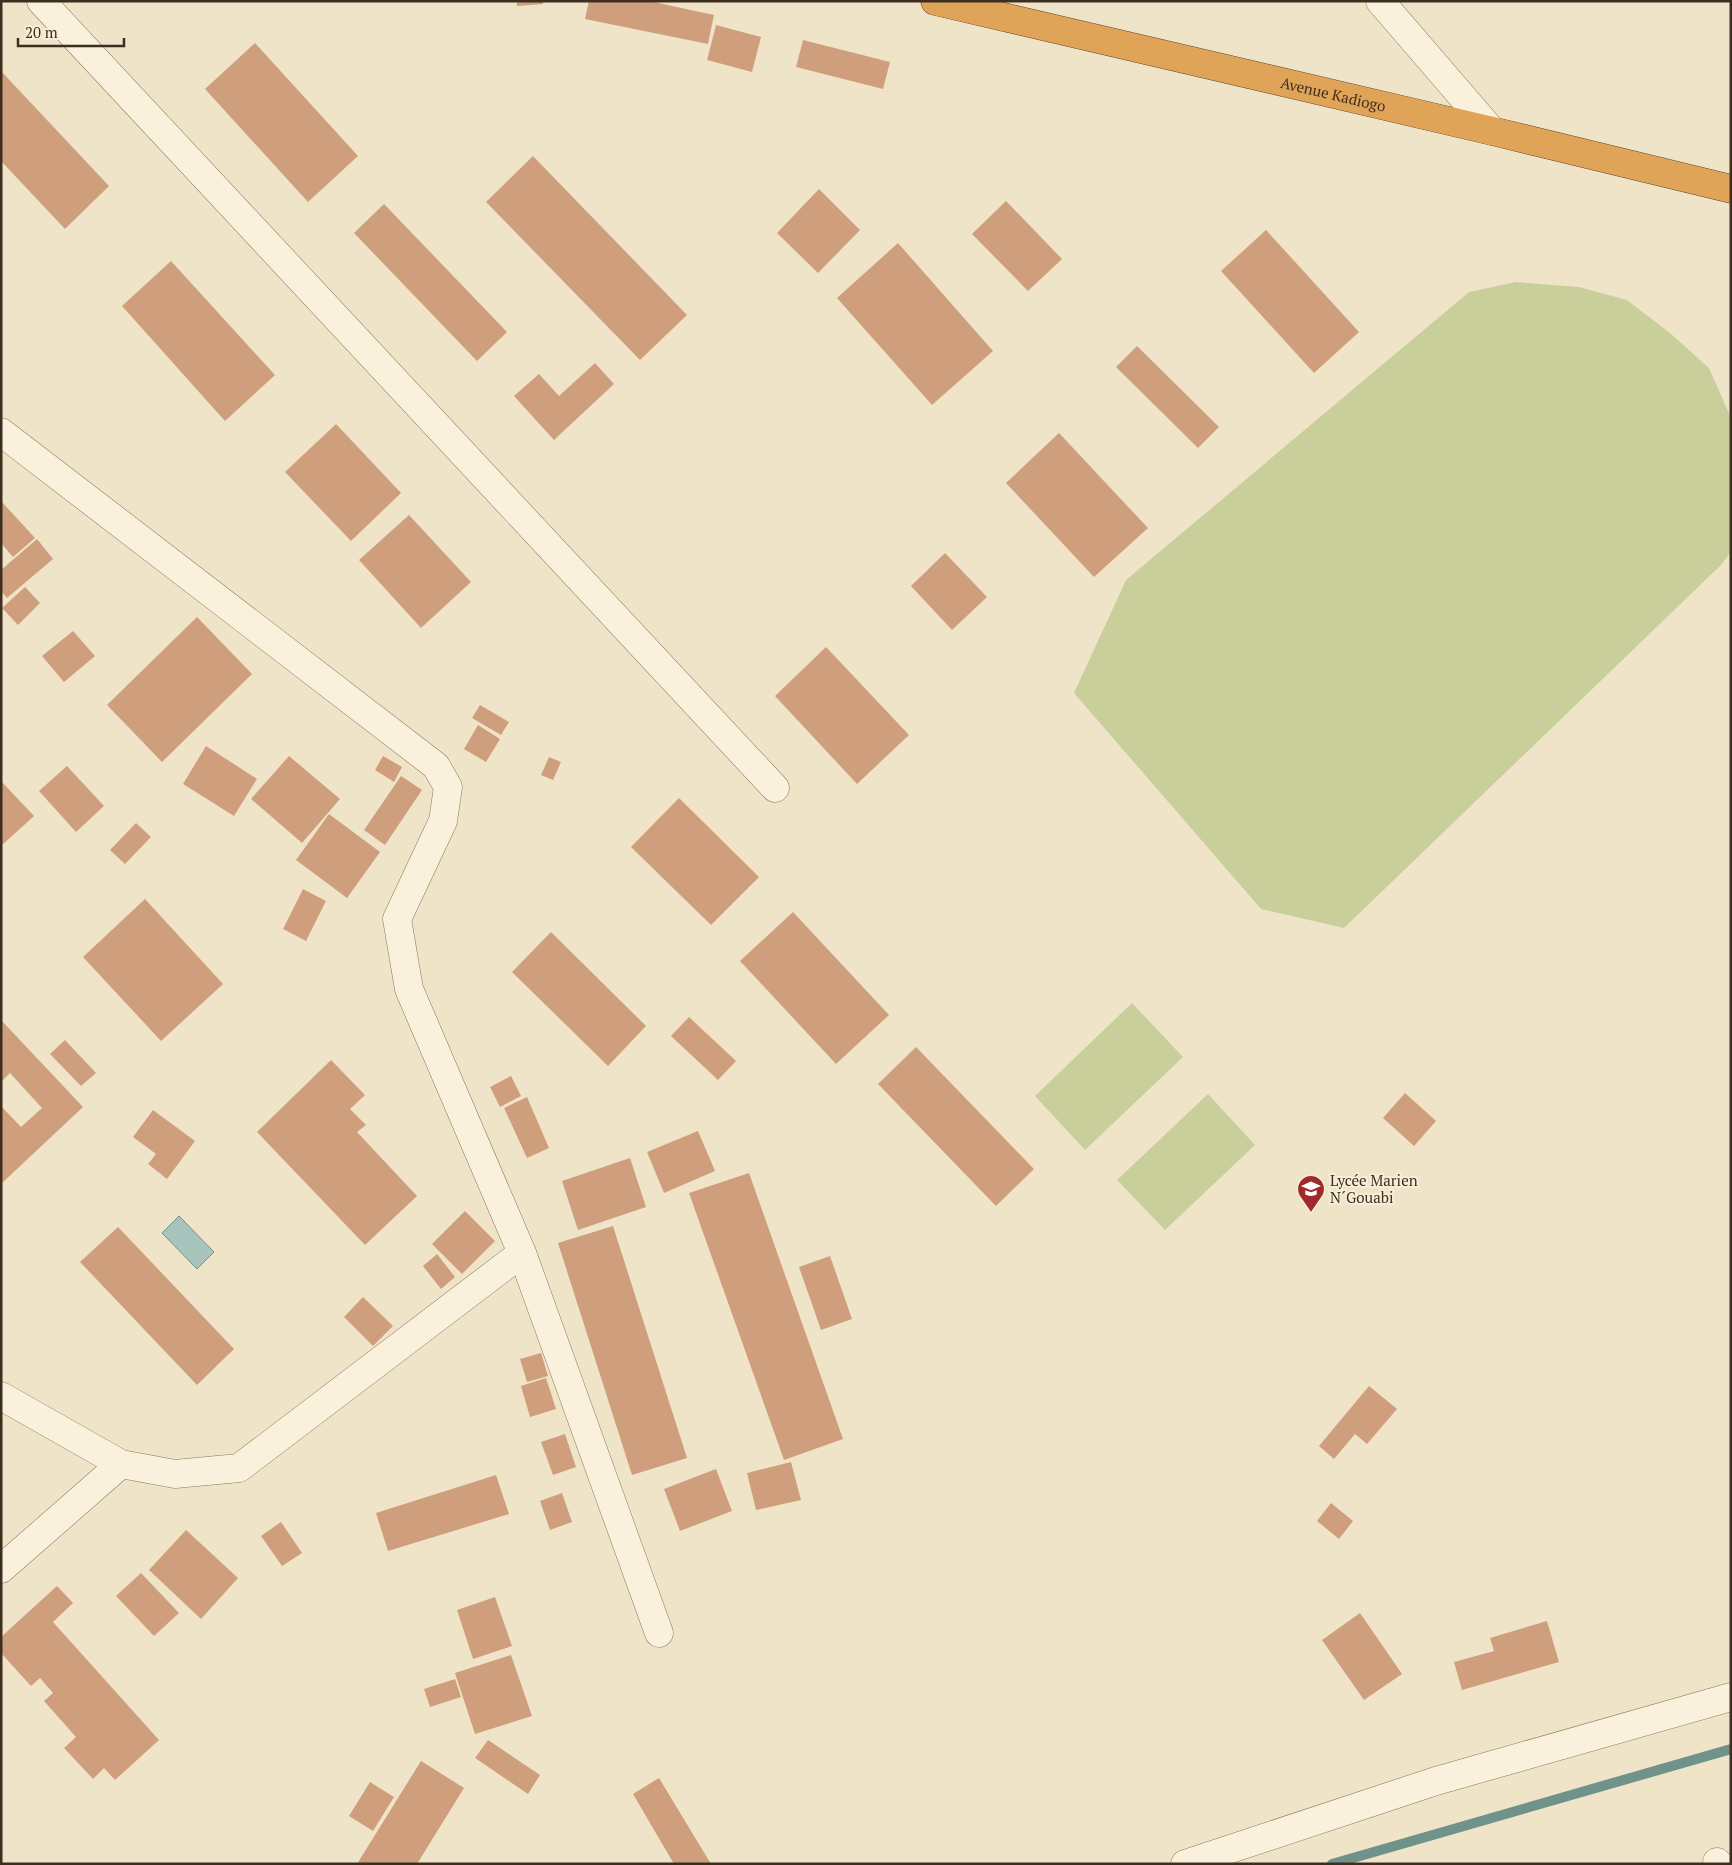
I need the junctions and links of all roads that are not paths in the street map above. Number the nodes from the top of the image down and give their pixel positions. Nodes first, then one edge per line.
1 (42, 1) edge
2 (935, 1) edge
3 (1384, 3) edge
4 (1492, 131) junction
5 (1731, 189) edge
6 (1, 432) edge
7 (775, 788) dead end
8 (522, 1253) junction
9 (1, 1396) edge
10 (121, 1464) junction
11 (1, 1569) edge
12 (659, 1633) dead end
13 (1731, 1697) edge
14 (1185, 1864) edge

1 - 7 street
2 - 4 highway, Avenue Kadiogo
3 - 4 street
4 - 5 highway, Avenue Kadiogo
6 - 8 street
8 - 10 street
8 - 12 street
9 - 10 street
10 - 11 street
13 - 14 street

